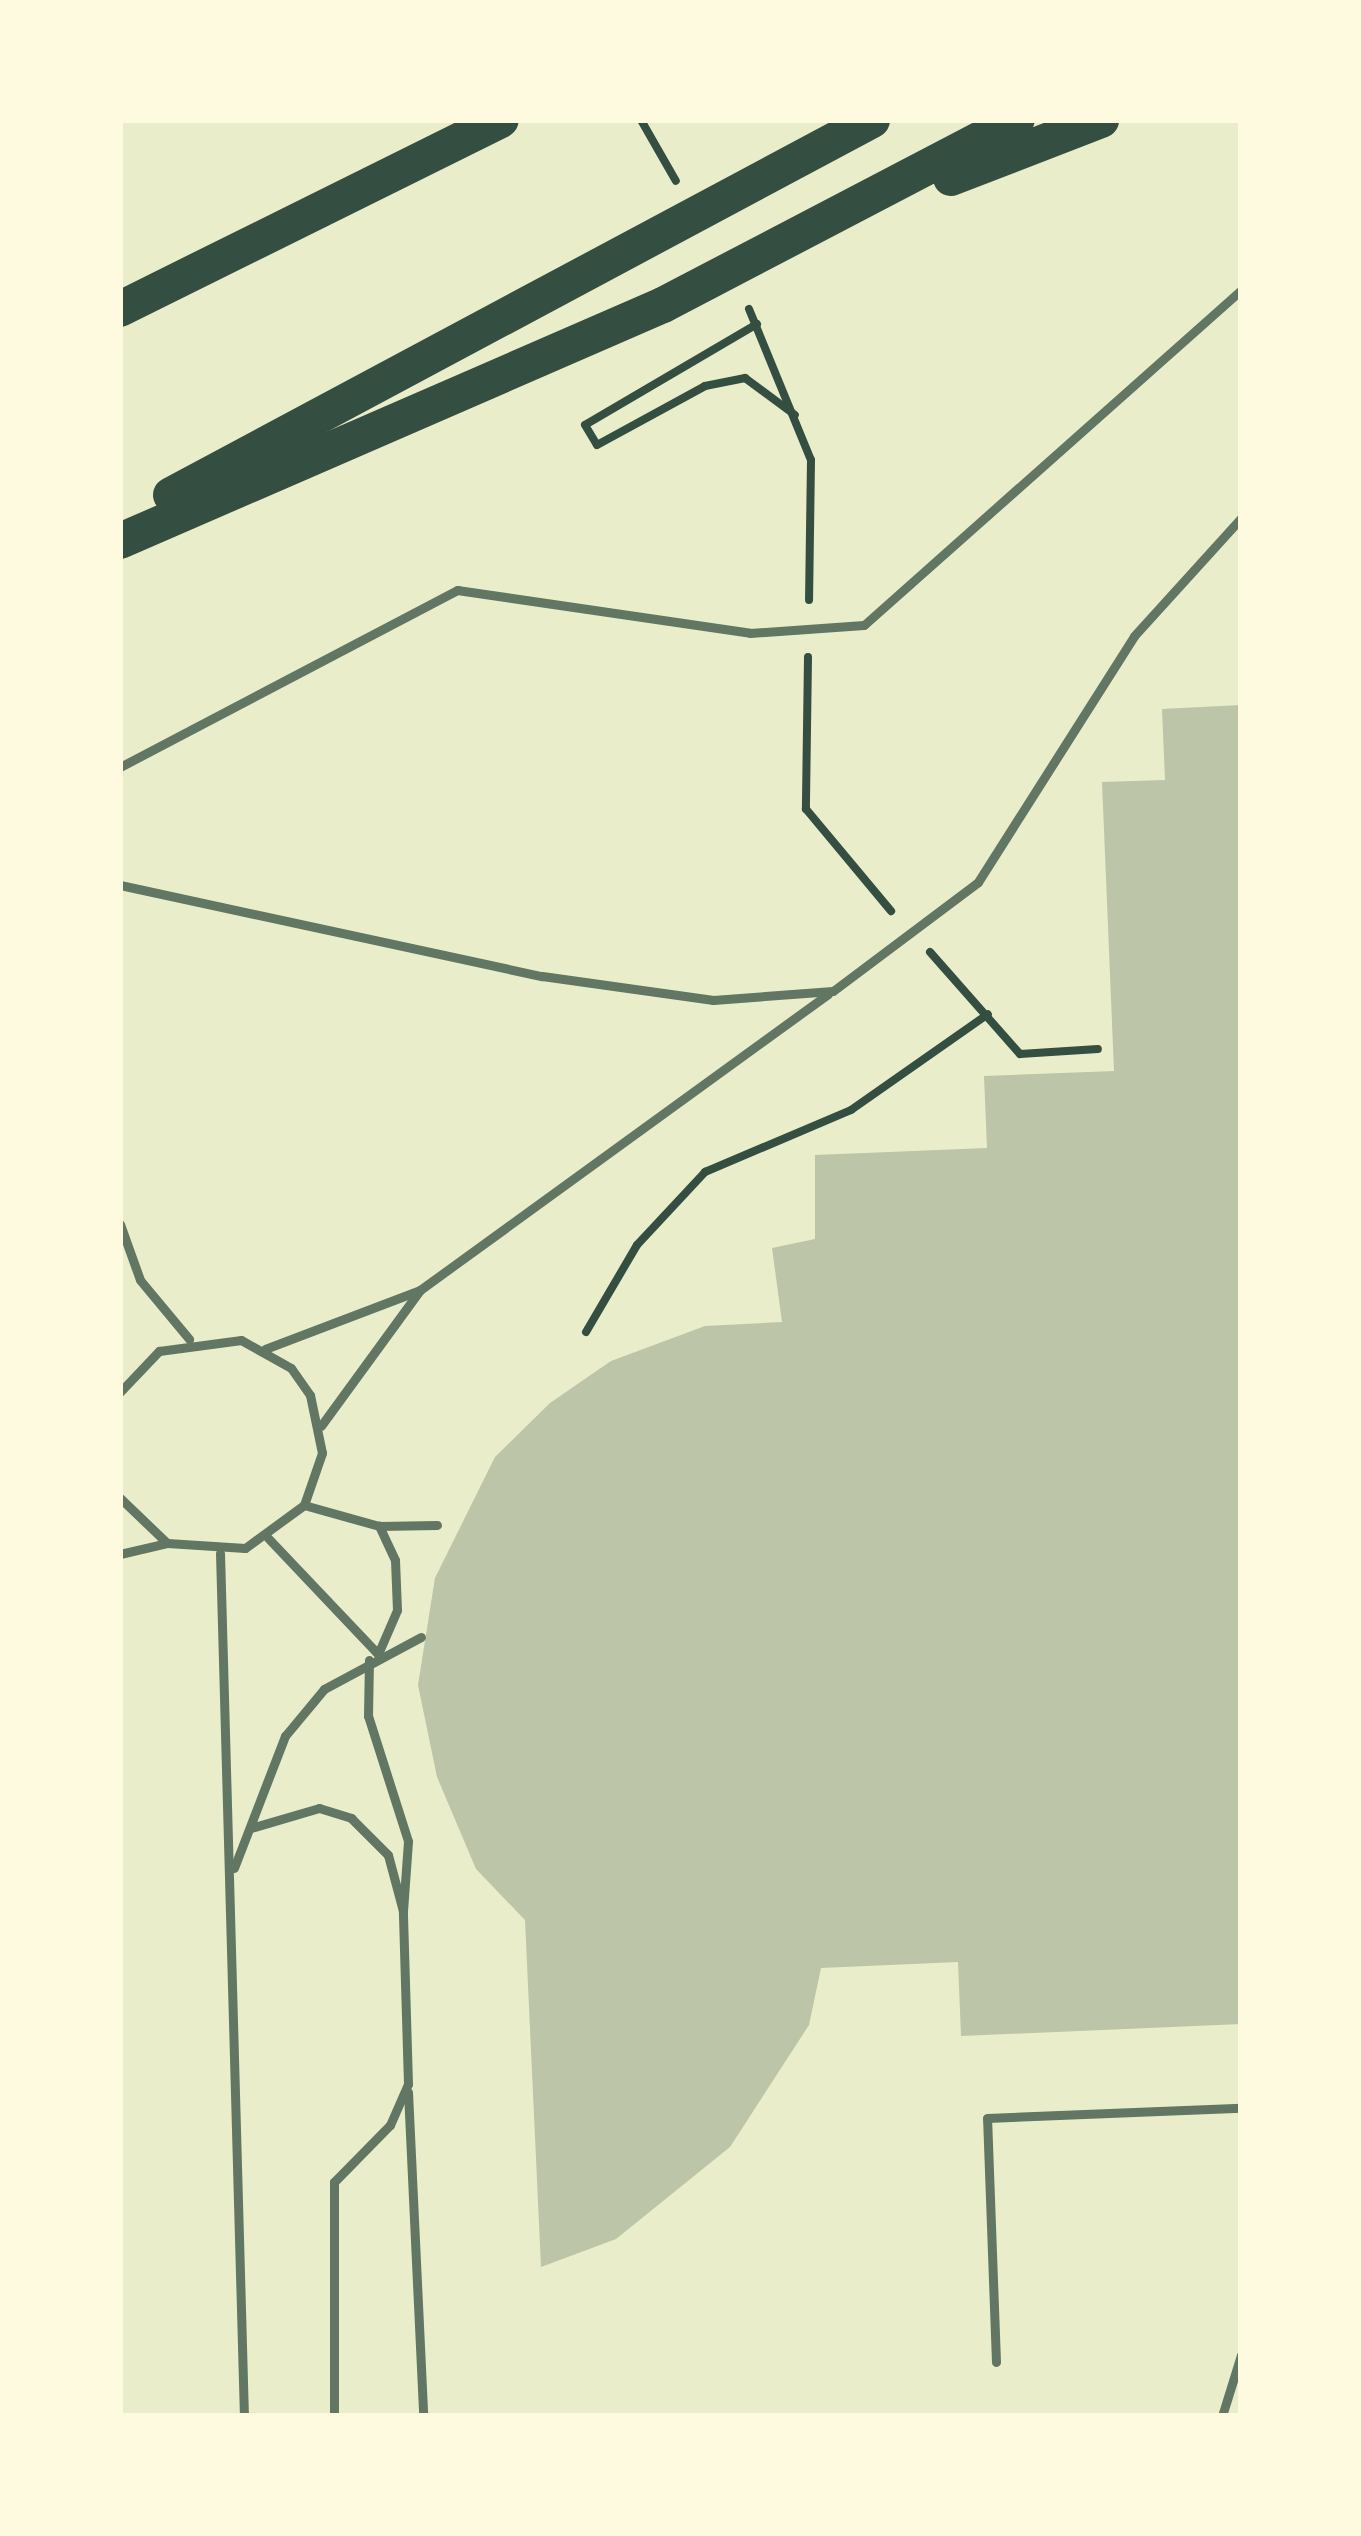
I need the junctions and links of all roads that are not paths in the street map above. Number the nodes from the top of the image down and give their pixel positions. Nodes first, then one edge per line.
1 (461, 120) edge
2 (501, 120) edge
3 (872, 120) edge
4 (1018, 120) edge
5 (1101, 120) edge
6 (420, 162) junction
7 (907, 179) junction
8 (1241, 290) edge
9 (120, 308) edge
10 (1241, 518) edge
11 (120, 523) edge
12 (120, 541) edge
13 (120, 766) edge
14 (120, 885) edge
15 (833, 991) junction
16 (120, 1224) edge
17 (420, 1290) junction
18 (189, 1339) junction
19 (265, 1349) junction
20 (120, 1392) edge
21 (321, 1426) junction
22 (120, 1498) edge
23 (304, 1505) junction
24 (437, 1525) dead end
25 (379, 1526) junction
26 (268, 1538) junction
27 (166, 1543) junction
28 (220, 1553) junction
29 (120, 1554) edge
30 (422, 1637) dead end
31 (374, 1657) junction
32 (251, 1828) junction
33 (232, 1873) junction
34 (403, 1911) junction
35 (408, 2084) junction
36 (1241, 2108) edge
37 (1241, 2355) edge
38 (996, 2362) dead end
39 (334, 2414) edge
40 (244, 2416) edge
41 (423, 2416) edge
42 (1222, 2416) edge

1 - 6 highway
2 - 6 highway
3 - 11 highway
4 - 7 highway
5 - 7 highway
6 - 9 highway
7 - 12 highway
8 - 13 lane
10 - 15 lane
14 - 15 lane
15 - 17 lane
16 - 18 lane
17 - 19 lane
17 - 21 lane
18 - 19 lane
18 - 20 lane
19 - 21 lane
21 - 23 lane
22 - 27 lane
23 - 25 lane
23 - 26 lane
24 - 25 lane
25 - 31 lane
26 - 28 lane
26 - 31 lane
27 - 28 lane
27 - 29 lane
28 - 33 lane
30 - 31 lane
31 - 32 lane
31 - 34 lane
32 - 33 lane
32 - 34 lane
33 - 40 lane
34 - 35 lane
35 - 39 lane
35 - 41 lane
36 - 38 lane
37 - 42 lane

